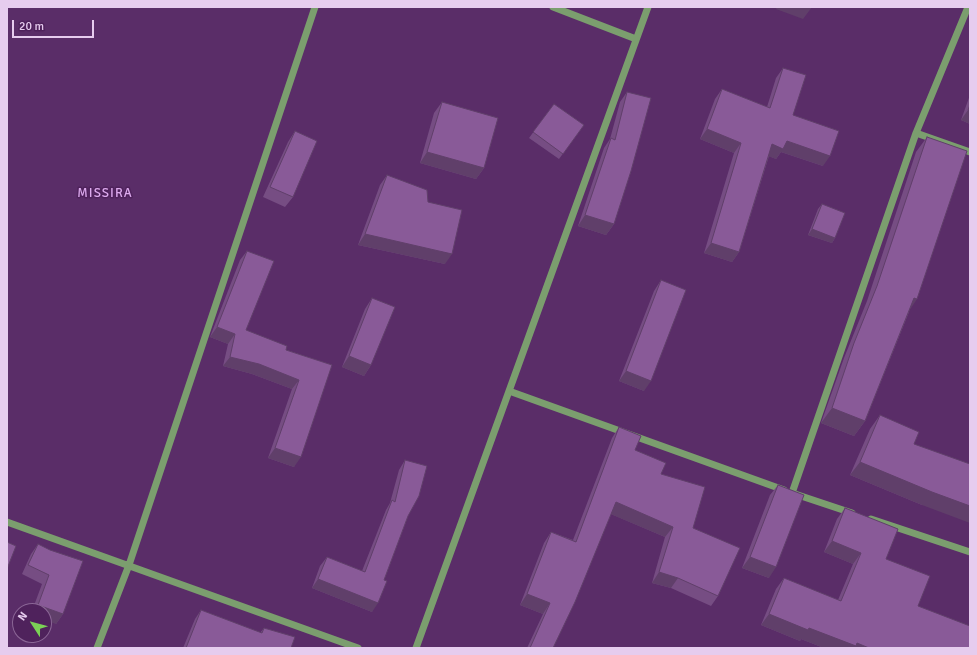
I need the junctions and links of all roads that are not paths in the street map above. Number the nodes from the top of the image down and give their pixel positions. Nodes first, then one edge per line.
1 (315, 7) edge
2 (553, 7) edge
3 (648, 7) edge
4 (968, 7) edge
5 (636, 39) junction
6 (916, 133) junction
7 (970, 152) edge
8 (509, 391) junction
9 (792, 493) junction
10 (859, 515) edge
11 (866, 517) edge
12 (7, 522) edge
13 (970, 552) edge
14 (129, 565) junction
15 (97, 648) edge
16 (358, 648) edge
17 (416, 648) edge

1 - 14 street
2 - 5 street
3 - 5 street
4 - 6 street
5 - 8 street
6 - 7 street
6 - 9 street
8 - 9 street
8 - 17 street
9 - 10 street
11 - 13 street
12 - 14 street
14 - 15 street
14 - 16 street

